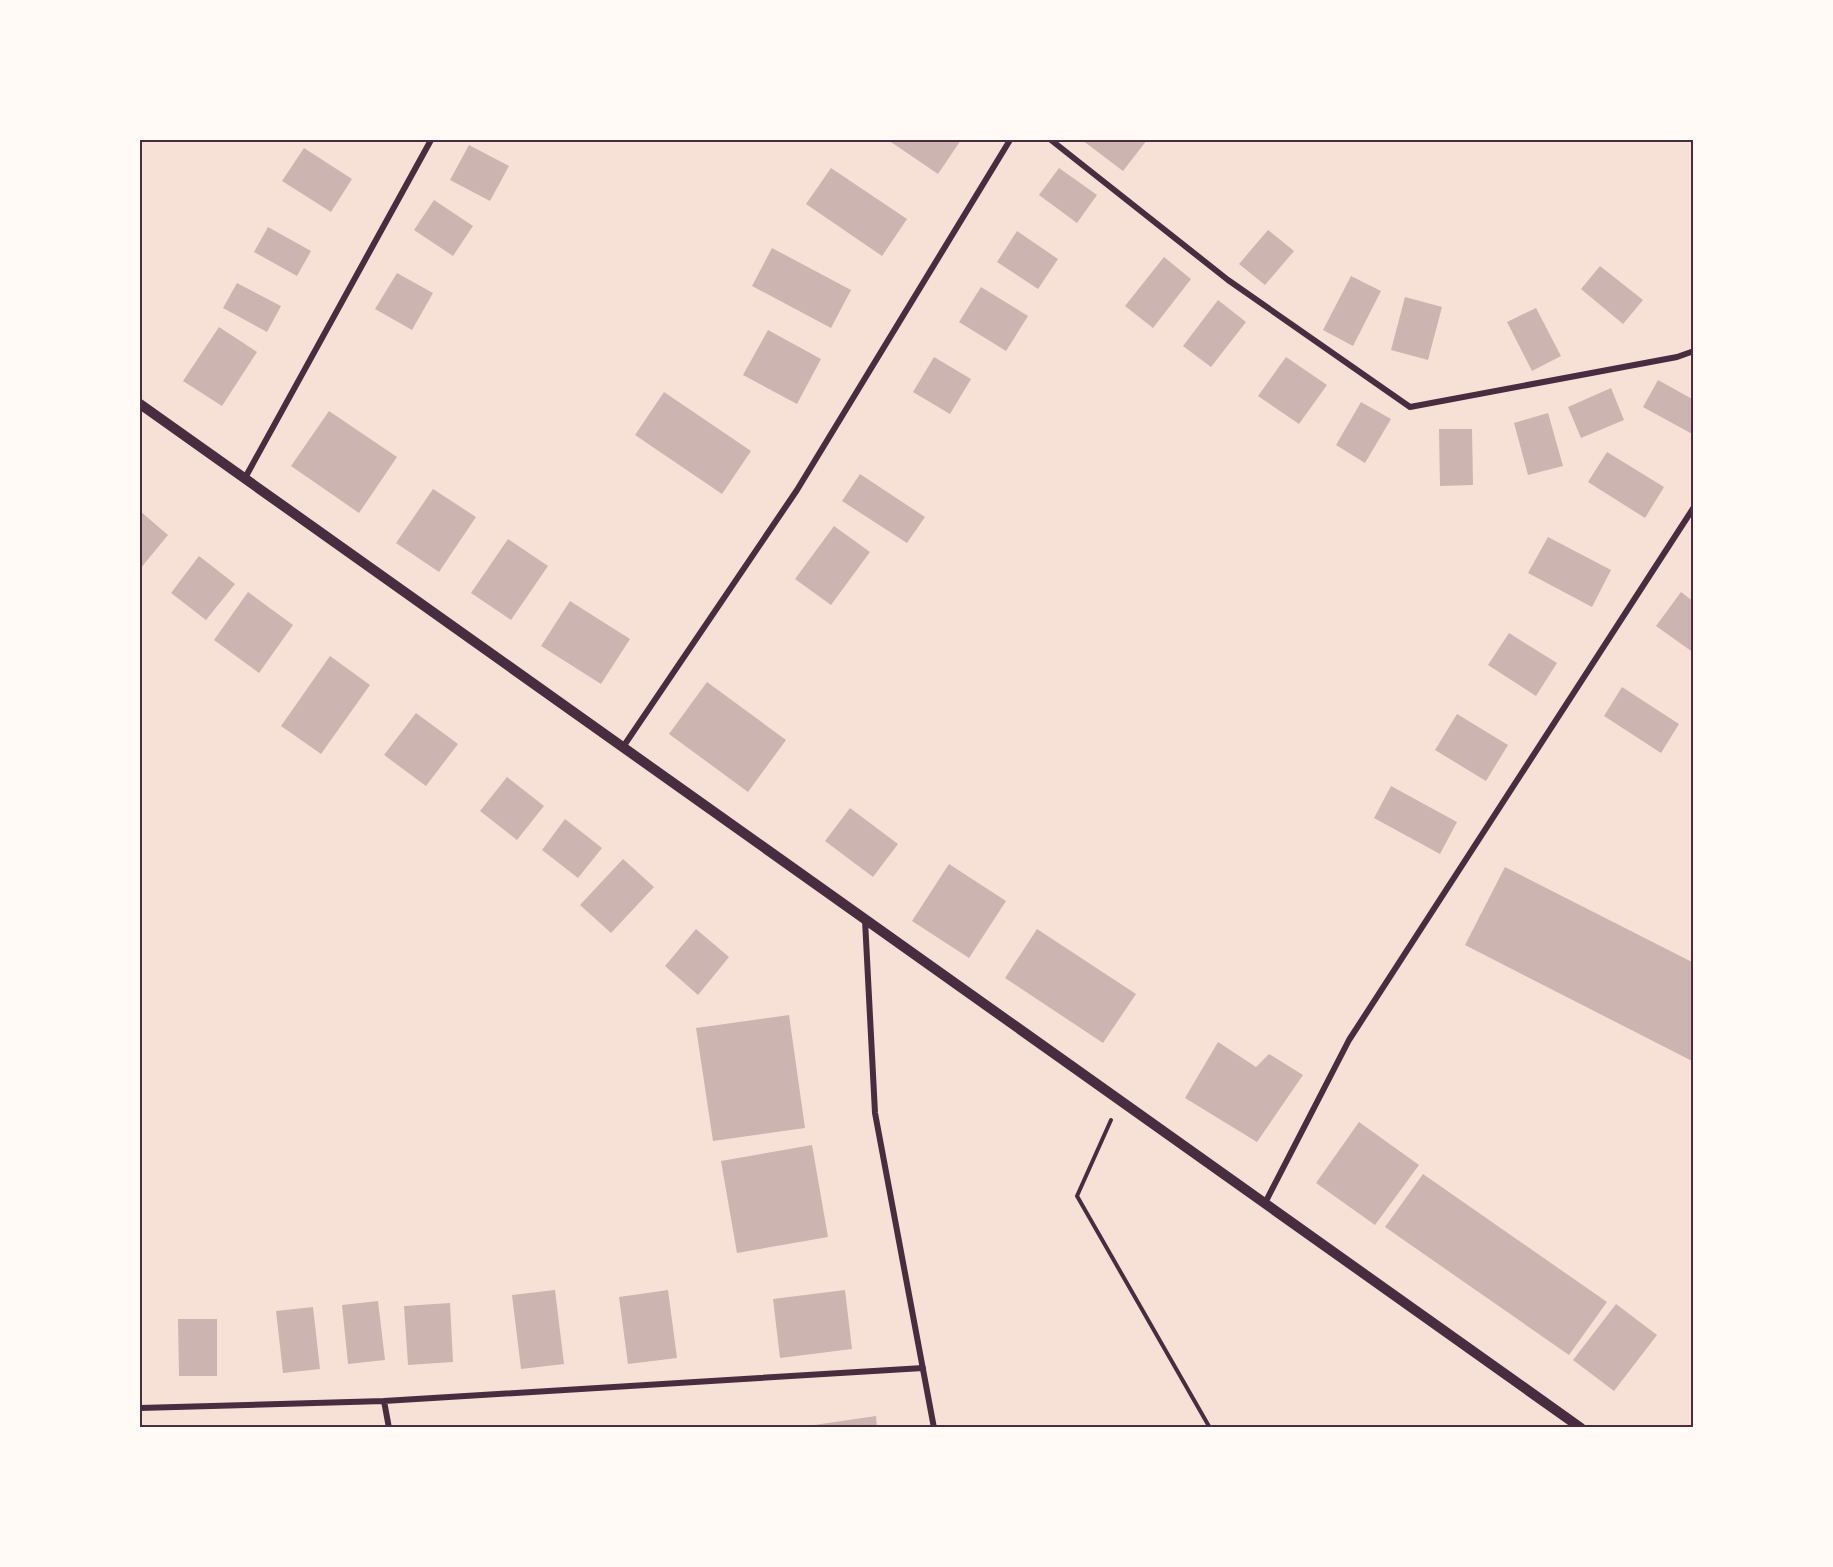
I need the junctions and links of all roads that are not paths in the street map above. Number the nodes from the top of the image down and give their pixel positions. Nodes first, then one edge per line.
1 (431, 140) edge
2 (1010, 140) edge
3 (1051, 140) edge
4 (1694, 351) edge
5 (140, 404) edge
6 (245, 478) junction
7 (1694, 507) edge
8 (622, 748) junction
9 (865, 920) junction
10 (1265, 1203) junction
11 (923, 1368) junction
12 (384, 1401) junction
13 (140, 1408) edge
14 (389, 1428) edge
15 (934, 1428) edge
16 (1581, 1428) edge

1 - 6 street
2 - 8 street
3 - 4 street
5 - 6 street
6 - 8 street
7 - 10 street
8 - 9 street
9 - 10 street
9 - 11 street
10 - 16 street
11 - 12 street
11 - 15 street
12 - 13 street
12 - 14 street

